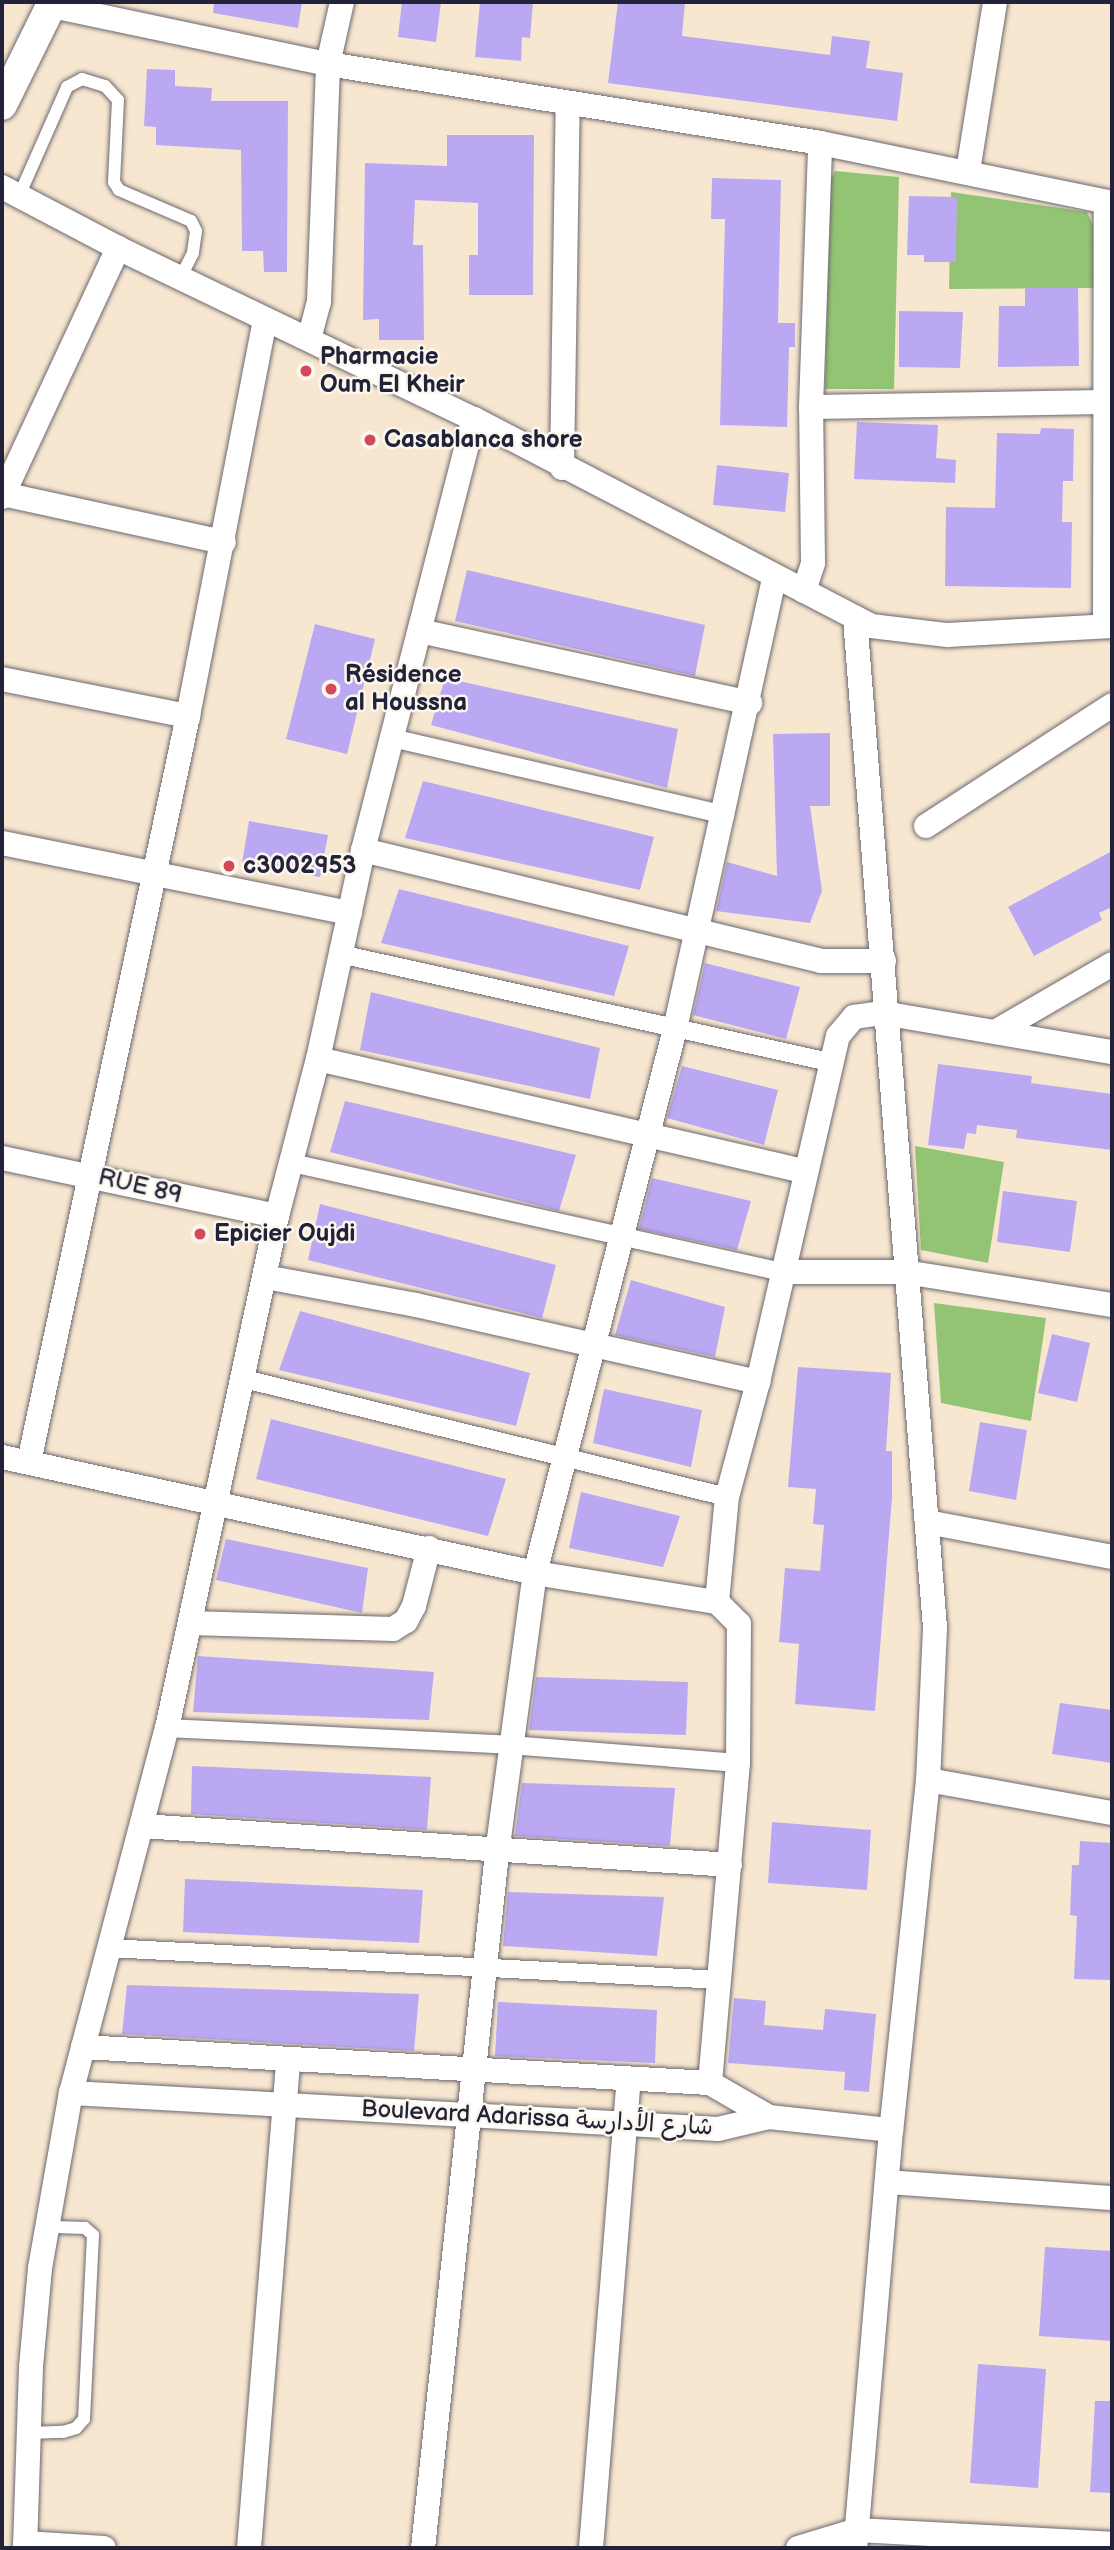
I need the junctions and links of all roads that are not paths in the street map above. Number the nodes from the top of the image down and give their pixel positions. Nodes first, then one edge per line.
1 (342, 2) edge
2 (995, 2) edge
3 (53, 4) edge
4 (328, 64) junction
5 (568, 103) junction
6 (2, 105) edge
7 (820, 143) junction
8 (968, 171) junction
9 (10, 191) edge
10 (1109, 202) edge
11 (118, 248) junction
12 (180, 279) junction
13 (265, 320) junction
14 (309, 339) junction
15 (1105, 402) junction
16 (811, 407) junction
17 (474, 419) junction
18 (1109, 460) edge
19 (562, 468) junction
20 (3, 495) edge
21 (223, 542) junction
22 (774, 578) junction
23 (804, 591) junction
24 (855, 618) junction
25 (1109, 626) edge
26 (420, 631) junction
27 (2, 679) edge
28 (750, 703) junction
29 (1112, 705) edge
30 (188, 716) junction
31 (392, 738) junction
32 (725, 814) junction
33 (926, 826) dead end
34 (2, 843) edge
35 (363, 850) junction
36 (155, 873) junction
37 (350, 913) junction
38 (695, 933) junction
39 (340, 954) junction
40 (884, 961) junction
41 (1112, 964) edge
42 (883, 1013) junction
43 (675, 1029) junction
44 (1000, 1029) junction
45 (1112, 1052) edge
46 (318, 1059) junction
47 (829, 1062) junction
48 (646, 1134) junction
49 (2, 1158) edge
50 (292, 1163) junction
51 (805, 1171) junction
52 (92, 1175) junction
53 (277, 1216) junction
54 (620, 1239) junction
55 (782, 1272) junction
56 (905, 1272) junction
57 (265, 1277) junction
58 (1112, 1305) edge
59 (595, 1348) junction
60 (240, 1378) junction
61 (758, 1382) junction
62 (566, 1456) junction
63 (2, 1457) edge
64 (29, 1462) junction
65 (726, 1497) junction
66 (212, 1505) junction
67 (928, 1522) junction
68 (429, 1548) junction
69 (1112, 1557) edge
70 (535, 1573) junction
71 (717, 1602) junction
72 (190, 1623) junction
73 (167, 1728) junction
74 (510, 1745) junction
75 (738, 1763) junction
76 (928, 1780) junction
77 (1112, 1812) edge
78 (142, 1826) junction
79 (497, 1853) junction
80 (730, 1865) junction
81 (108, 1948) junction
82 (486, 1968) junction
83 (720, 1980) junction
84 (83, 2047) junction
85 (288, 2062) junction
86 (474, 2072) junction
87 (628, 2080) junction
88 (710, 2083) junction
89 (71, 2093) junction
90 (285, 2106) junction
91 (471, 2114) junction
92 (769, 2117) junction
93 (626, 2126) junction
94 (891, 2130) junction
95 (887, 2182) junction
96 (1112, 2198) edge
97 (48, 2227) junction
98 (29, 2433) junction
99 (856, 2539) edge
100 (1112, 2544) edge
101 (25, 2546) edge
102 (104, 2548) edge
103 (249, 2548) edge
104 (423, 2548) edge
105 (591, 2548) edge
106 (799, 2548) edge

1 - 4 street
2 - 8 street
3 - 4 street
3 - 6 street
4 - 5 street
4 - 14 street
5 - 7 street
5 - 19 street
7 - 8 street
7 - 16 street
8 - 10 street
9 - 11 street
9 - 12 lane
10 - 15 street
11 - 12 street
11 - 20 street
12 - 13 street
13 - 14 street
13 - 21 street
14 - 17 street
15 - 16 street
15 - 18 street
16 - 23 street
17 - 19 street
17 - 26 street
18 - 25 street
19 - 22 street
20 - 21 street
21 - 30 street
22 - 23 street
22 - 28 street
23 - 24 street
24 - 25 street
24 - 40 street
26 - 28 street
26 - 31 street
27 - 30 street
28 - 32 street
29 - 33 street
30 - 36 street
31 - 32 street
31 - 35 street
32 - 38 street
34 - 36 street
35 - 37 street
35 - 38 street
36 - 37 street
36 - 52 street
37 - 39 street
38 - 40 street
38 - 43 street
39 - 43 street
39 - 46 street
40 - 42 street
41 - 44 street
42 - 44 street
42 - 47 street
42 - 56 street
43 - 47 street
43 - 48 street
44 - 45 street
46 - 48 street
46 - 50 street
47 - 51 street
48 - 51 street
48 - 54 street
49 - 52 street, RUE 89
50 - 53 street
50 - 54 street
51 - 55 street
52 - 53 street, RUE 89
52 - 64 street
53 - 57 street
54 - 55 street
54 - 59 street
55 - 56 street
55 - 61 street
56 - 58 street
56 - 67 street
57 - 59 street
57 - 60 street
59 - 61 street
59 - 62 street
60 - 62 street
60 - 66 street
61 - 65 street
62 - 65 street
62 - 70 street
63 - 64 street
64 - 66 street
65 - 71 street
66 - 68 street
66 - 72 street
67 - 69 street
67 - 76 street
68 - 70 street
68 - 72 street
70 - 71 street
70 - 74 street
71 - 75 street
72 - 73 street
73 - 74 street
73 - 78 street
74 - 75 street
74 - 79 street
75 - 80 street
76 - 77 street
76 - 94 street
78 - 79 street
78 - 81 street
79 - 80 street
79 - 82 street
80 - 83 street
81 - 82 street
81 - 84 street
82 - 83 street
82 - 86 street
83 - 88 street
84 - 85 street, Boulevard Adarissa شارع الأدارسة
84 - 89 street
85 - 86 street, Boulevard Adarissa شارع الأدارسة
85 - 90 street
86 - 87 street, Boulevard Adarissa شارع الأدارسة
86 - 91 street
87 - 88 street, Boulevard Adarissa شارع الأدارسة
87 - 93 street
88 - 92 street, Boulevard Adarissa شارع الأدارسة
89 - 90 street, Boulevard Adarissa شارع الأدارسة
89 - 97 street
90 - 91 street, Boulevard Adarissa شارع الأدارسة
90 - 103 street
91 - 93 street, Boulevard Adarissa شارع الأدارسة
91 - 104 street
92 - 93 street, Boulevard Adarissa شارع الأدارسة
92 - 94 street
93 - 105 street
94 - 95 street
95 - 96 street
95 - 99 street
97 - 98 street
97 - 98 lane
98 - 101 street
99 - 100 street
99 - 106 street
101 - 102 street

